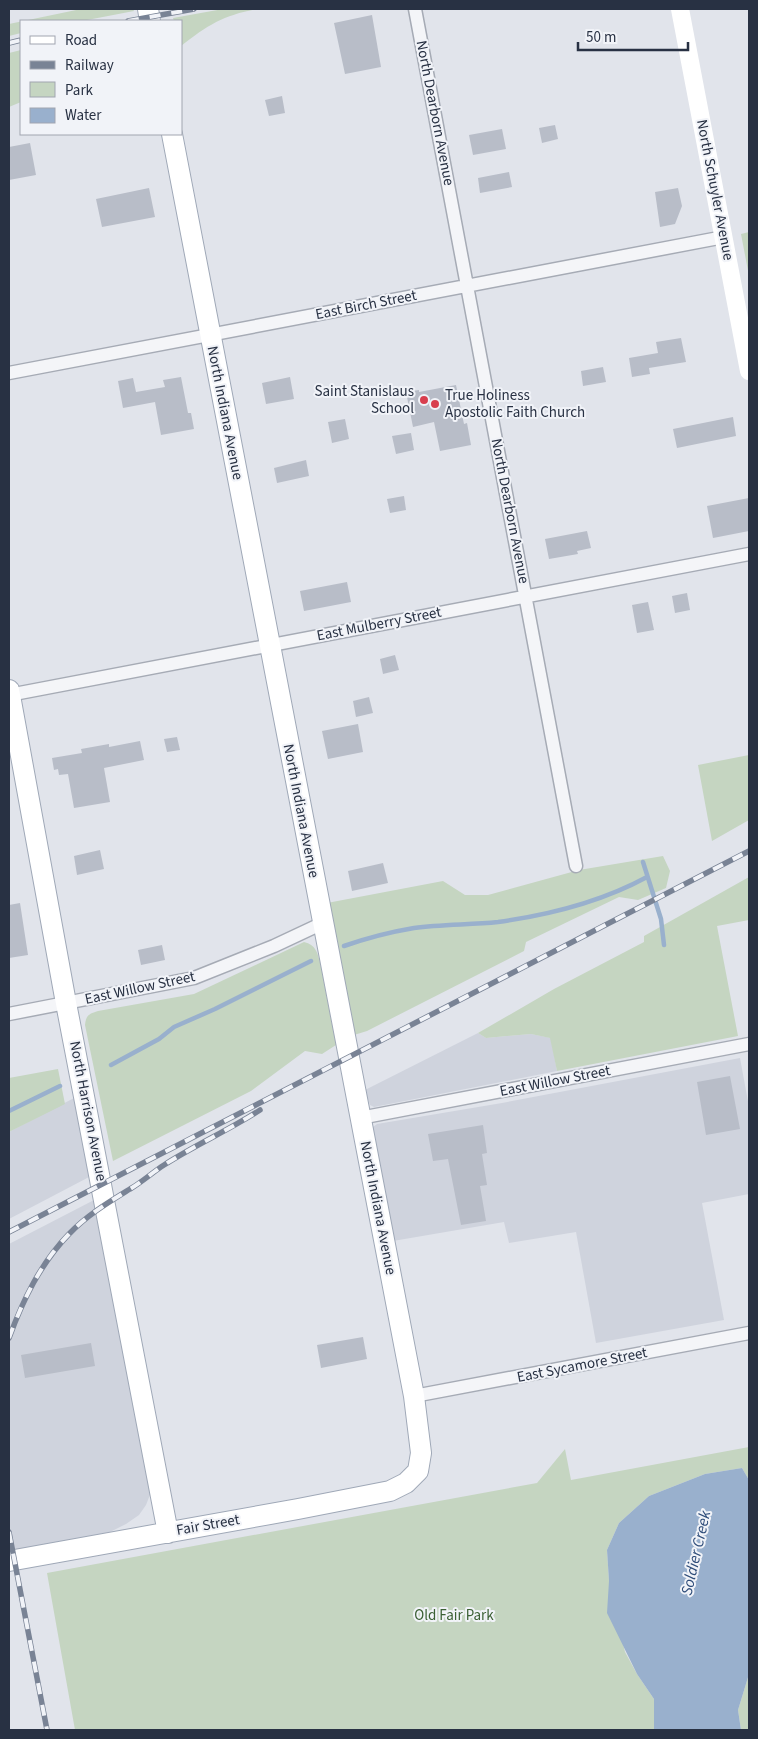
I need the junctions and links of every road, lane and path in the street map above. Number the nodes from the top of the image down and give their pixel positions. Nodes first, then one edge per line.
1 (415, 9) edge
2 (680, 9) edge
3 (172, 135) edge
4 (724, 236) junction
5 (467, 286) junction
6 (210, 335) junction
7 (749, 371) edge
8 (9, 373) edge
9 (749, 554) edge
10 (526, 596) junction
11 (270, 646) junction
12 (9, 693) edge
13 (576, 866) dead end
14 (323, 923) junction
15 (66, 1003) junction
16 (9, 1014) edge
17 (749, 1044) edge
18 (360, 1118) junction
19 (749, 1333) edge
20 (414, 1396) junction
21 (406, 1483) joint
22 (168, 1532) junction
23 (9, 1561) edge

1 - 5 street, North Dearborn Avenue
2 - 4 street, North Schuyler Avenue
3 - 6 main road, North Indiana Avenue
4 - 5 street, East Birch Street
4 - 7 street, North Schuyler Avenue
5 - 6 street, East Birch Street
5 - 10 street, North Dearborn Avenue
6 - 8 street, East Birch Street
6 - 11 main road, North Indiana Avenue
9 - 10 street, East Mulberry Street
10 - 11 street, East Mulberry Street
10 - 13 street, North Dearborn Avenue
11 - 12 street, East Mulberry Street
11 - 14 main road, North Indiana Avenue
12 - 15 main road, North Harrison Avenue
14 - 15 street, East Willow Street
14 - 18 main road, North Indiana Avenue
15 - 16 street, East Willow Street
15 - 22 main road, North Harrison Avenue
17 - 18 street, East Willow Street
18 - 20 main road, North Indiana Avenue
19 - 20 street, East Sycamore Street
20 - 21 main road, North Indiana Avenue
21 - 22 main road, Fair Street
22 - 23 main road, Fair Street

